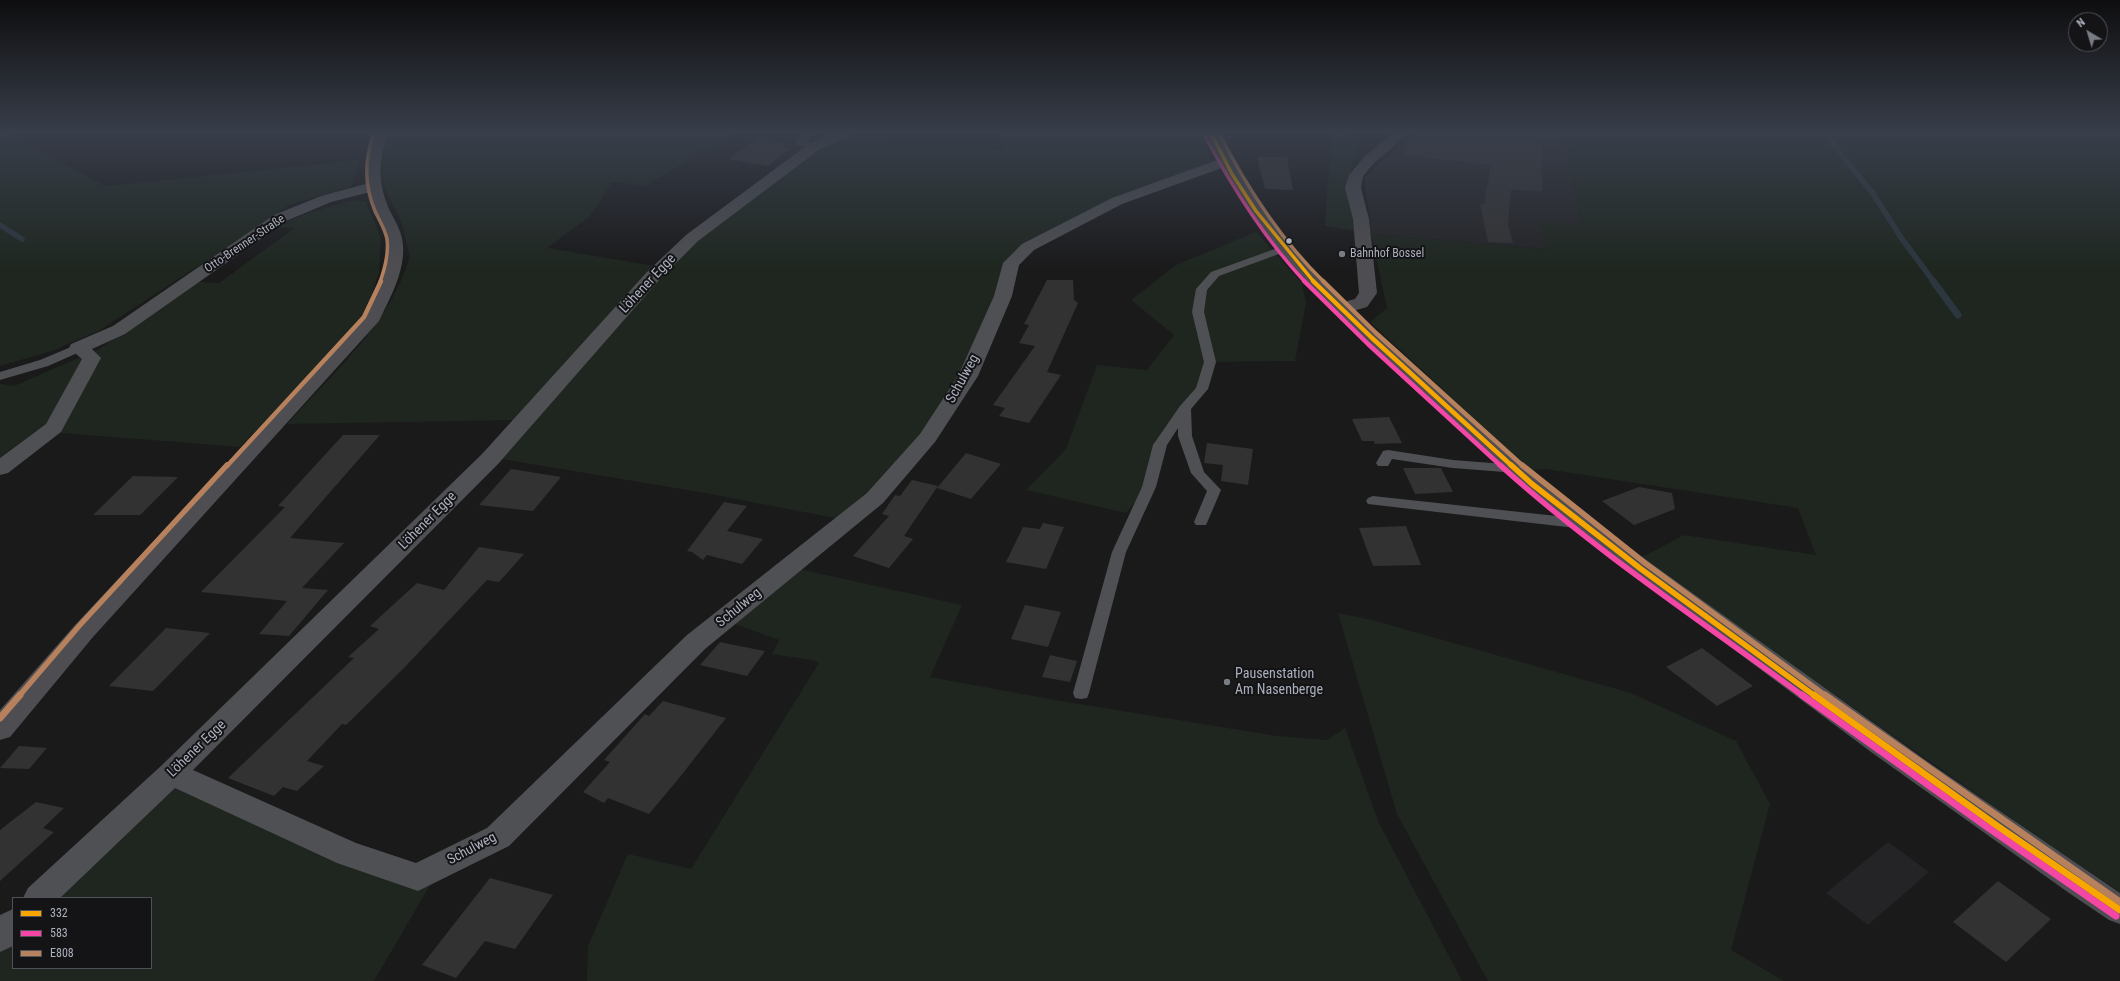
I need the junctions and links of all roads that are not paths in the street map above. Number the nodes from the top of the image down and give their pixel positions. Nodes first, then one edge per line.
1 (373, 179) edge
2 (767, 179) edge
3 (1179, 179) edge
4 (1235, 179) edge
5 (1355, 179) edge
6 (373, 187) junction
7 (1283, 249) junction
8 (1340, 309) junction
9 (78, 348) junction
10 (0, 376) edge
11 (1185, 409) junction
12 (1383, 463) dead end
13 (0, 468) edge
14 (1517, 470) junction
15 (1373, 501) dead end
16 (1202, 522) dead end
17 (1584, 524) junction
18 (1081, 693) dead end
19 (0, 729) edge
20 (172, 773) junction
21 (40, 897) edge
22 (2120, 910) edge
23 (12, 925) edge
24 (0, 937) edge

1 - 6 street
2 - 20 street, Löhener Egge
3 - 20 street, Schulweg
4 - 7 street
5 - 8 street
6 - 9 street, Otto-Brenner-Straße
6 - 19 street
7 - 8 street
7 - 11 lane
8 - 14 street
9 - 10 lane, Otto-Brenner-Straße
9 - 13 street
11 - 16 lane
11 - 18 lane
12 - 14 lane
14 - 17 street
15 - 17 lane
17 - 22 street
20 - 21 street, Löhener Egge
23 - 24 street

